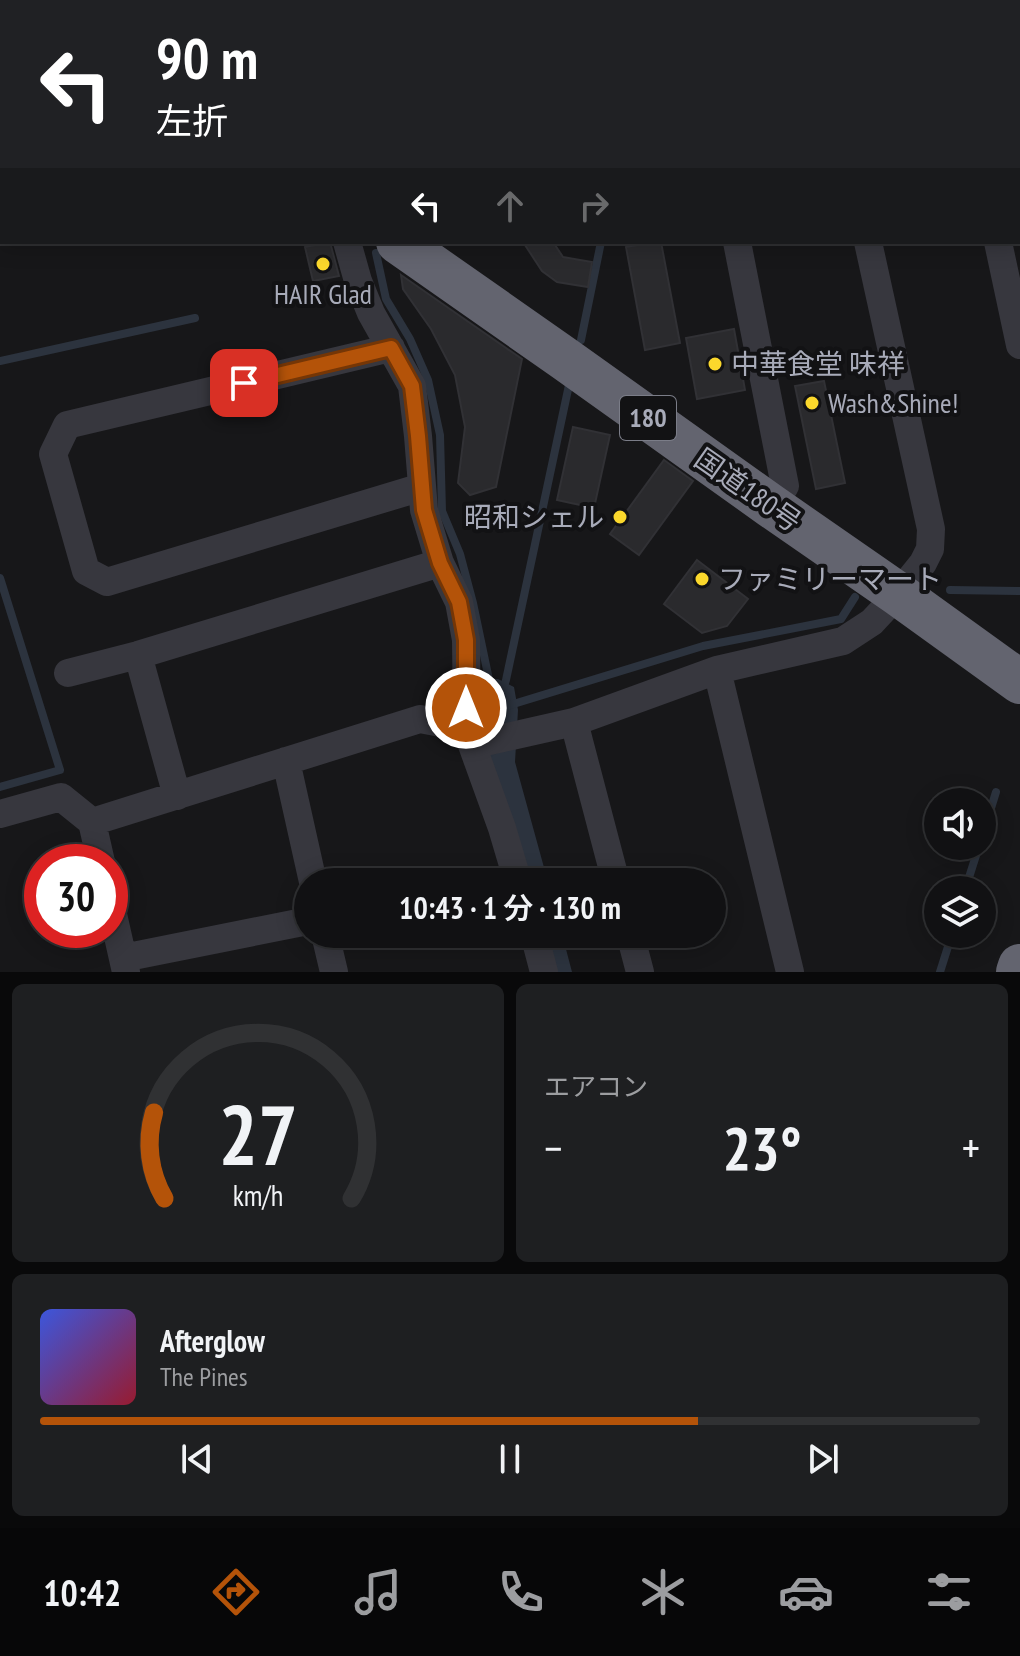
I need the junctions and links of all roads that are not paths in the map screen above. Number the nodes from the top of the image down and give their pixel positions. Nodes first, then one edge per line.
1 (348, 244) edge
2 (401, 244) edge
3 (737, 244) edge
4 (868, 244) edge
5 (998, 244) edge
6 (1020, 345) edge
7 (391, 348) junction
8 (422, 487) junction
9 (771, 506) junction
10 (440, 563) junction
11 (898, 594) junction
12 (138, 655) junction
13 (717, 670) junction
14 (68, 673) dead end
15 (1020, 682) edge
16 (574, 722) junction
17 (474, 738) junction
18 (286, 761) junction
19 (177, 796) junction
20 (0, 814) edge
21 (92, 822) junction
22 (97, 844) edge
23 (310, 868) edge
24 (514, 868) edge
25 (612, 868) edge
26 (294, 924) edge
27 (328, 948) edge
28 (538, 948) edge
29 (634, 948) edge
30 (125, 965) edge
31 (1020, 966) edge
32 (334, 972) edge
33 (544, 972) edge
34 (640, 972) edge
35 (790, 972) edge
36 (1018, 972) edge

1 - 7 street
2 - 9 highway, 国道180号 / 180
3 - 9 street
4 - 11 street
5 - 6 street
7 - 8 street
7 - 8 street
8 - 10 street
9 - 11 highway, 国道180号 / 180
10 - 12 street
10 - 17 street
11 - 13 street
11 - 15 highway, 国道180号 / 180
12 - 14 street
12 - 19 street
13 - 16 street
13 - 35 street
16 - 17 street
16 - 25 street
17 - 18 street
17 - 24 street
18 - 19 street
18 - 23 street
19 - 21 street
20 - 21 street
21 - 22 street
26 - 30 street
27 - 32 street
28 - 33 street
29 - 34 street
31 - 36 highway

